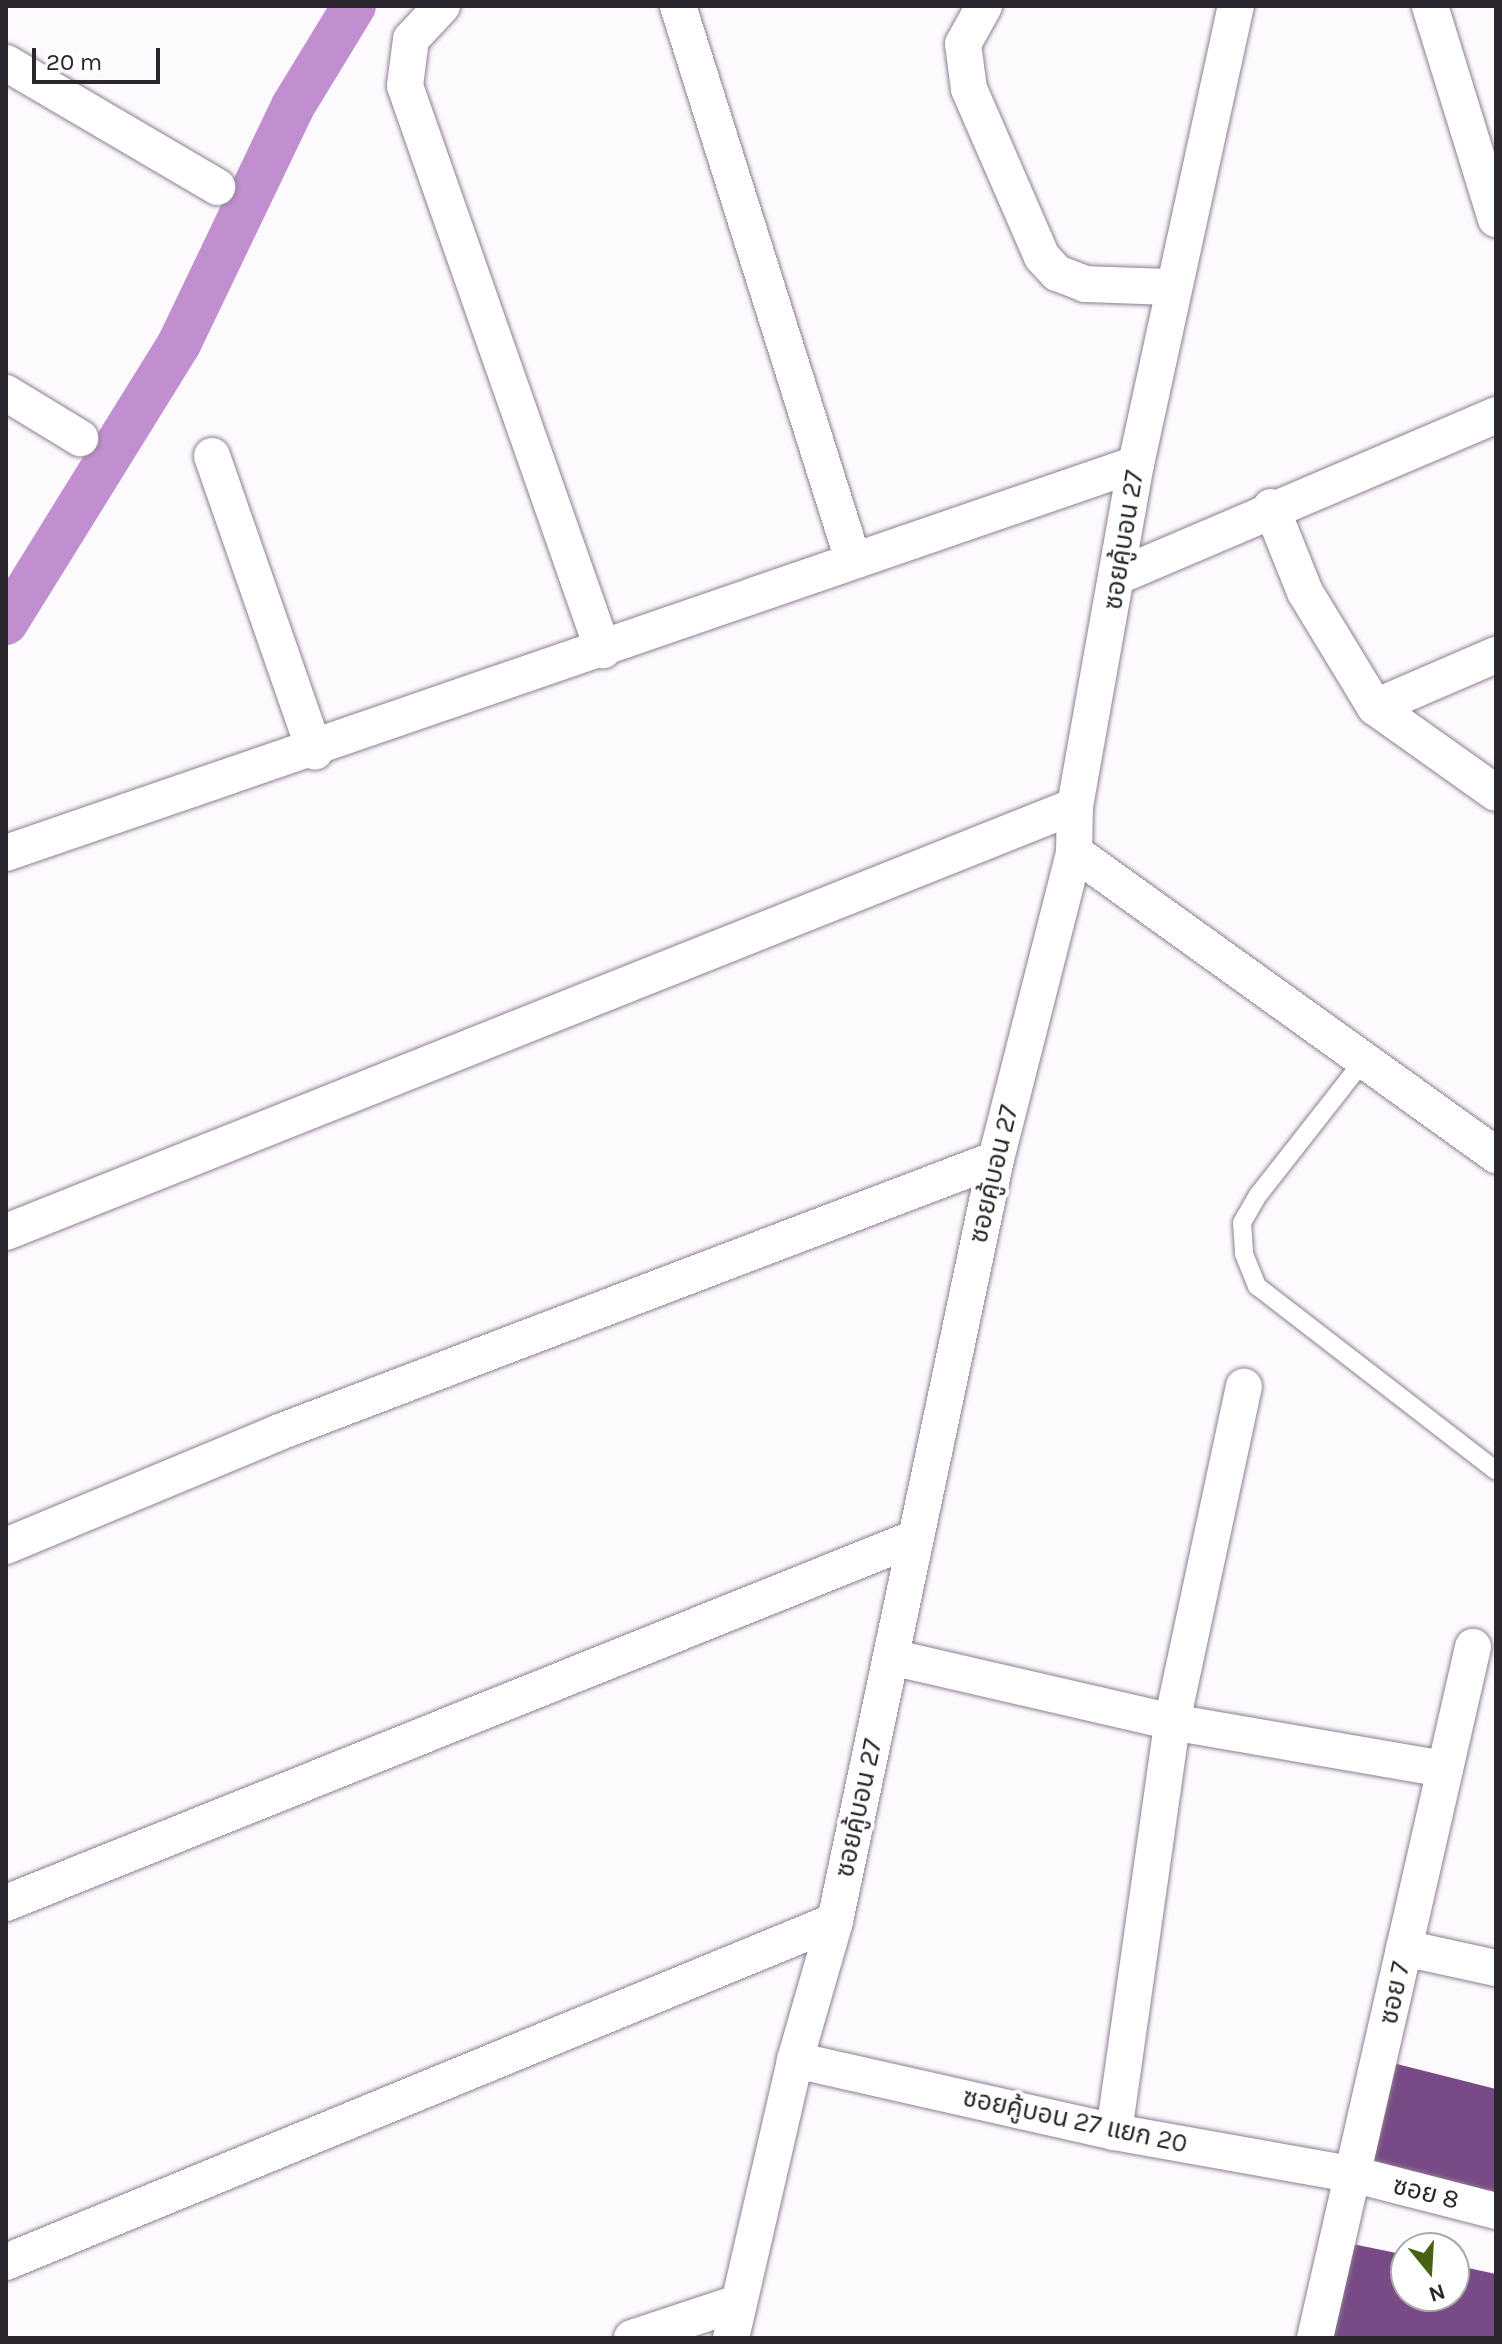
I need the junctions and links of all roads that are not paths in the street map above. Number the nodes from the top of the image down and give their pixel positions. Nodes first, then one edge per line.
1 (442, 6) edge
2 (678, 6) edge
3 (984, 6) edge
4 (1236, 6) edge
5 (1430, 6) edge
6 (6, 63) edge
7 (217, 187) dead end
8 (1496, 219) edge
9 (1172, 287) junction
10 (6, 393) edge
11 (1496, 415) edge
12 (80, 438) dead end
13 (212, 456) dead end
14 (1136, 464) junction
15 (1271, 507) junction
16 (853, 560) junction
17 (1119, 576) junction
18 (603, 650) junction
19 (1496, 655) edge
20 (1375, 707) junction
21 (315, 752) junction
22 (1496, 793) edge
23 (1075, 806) junction
24 (1074, 852) junction
25 (6, 853) edge
26 (1364, 1060) junction
27 (1496, 1155) edge
28 (996, 1159) junction
29 (6, 1232) edge
30 (1244, 1387) dead end
31 (1496, 1471) edge
32 (915, 1538) junction
33 (6, 1546) edge
34 (1473, 1647) dead end
35 (891, 1657) junction
36 (1172, 1722) junction
37 (1445, 1769) junction
38 (6, 1903) edge
39 (835, 1921) junction
40 (1404, 1948) junction
41 (1496, 1968) edge
42 (795, 2060) junction
43 (1114, 2132) junction
44 (1356, 2175) junction
45 (1496, 2211) edge
46 (6, 2262) edge
47 (738, 2303) junction
48 (632, 2338) edge
49 (731, 2338) edge
50 (1315, 2338) edge

1 - 18 street
2 - 16 street
3 - 9 street
4 - 9 street, ซอยคู้บอน 27
5 - 8 street
6 - 7 street
9 - 14 street, ซอยคู้บอน 27
10 - 12 street
11 - 15 street
13 - 21 street
14 - 16 street
14 - 17 street, ซอยคู้บอน 27
15 - 17 street
15 - 20 street
16 - 18 street
17 - 23 street, ซอยคู้บอน 27
18 - 21 street
19 - 20 street
20 - 22 street
21 - 25 street
23 - 24 street, ซอยคู้บอน 27
23 - 29 street
24 - 26 street
24 - 28 street, ซอยคู้บอน 27
26 - 27 street
26 - 31 lane
28 - 32 street, ซอยคู้บอน 27
28 - 33 street
30 - 36 street
32 - 35 street, ซอยคู้บอน 27
32 - 38 street
34 - 37 street, ซอย 7
35 - 36 street
35 - 39 street, ซอยคู้บอน 27
36 - 37 street
36 - 43 street
37 - 40 street, ซอย 7
39 - 42 street, ซอยคู้บอน 27
39 - 46 street
40 - 41 street
40 - 44 street, ซอย 7
42 - 43 street, ซอยคู้บอน 27 แยก 20
42 - 47 street, ซอยคู้บอน 27
43 - 44 street, ซอยคู้บอน 27 แยก 20
44 - 45 street, ซอย 8
44 - 50 street, ซอย 7
47 - 48 street
47 - 49 street, ซอยคู้บอน 27

